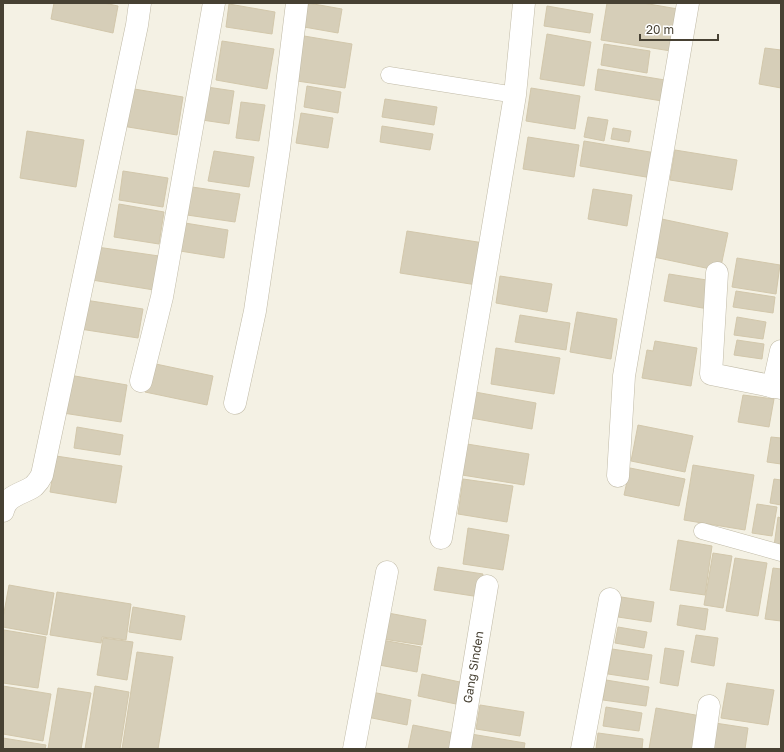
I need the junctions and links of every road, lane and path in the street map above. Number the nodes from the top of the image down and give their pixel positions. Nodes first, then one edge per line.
1 (140, 3) edge
2 (214, 3) edge
3 (297, 3) edge
4 (524, 3) edge
5 (688, 3) edge
6 (389, 75) dead end
7 (515, 95) junction
8 (717, 273) dead end
9 (781, 351) edge
10 (141, 381) dead end
11 (777, 387) edge
12 (235, 403) dead end
13 (618, 476) dead end
14 (3, 511) edge
15 (702, 531) dead end
16 (442, 538) dead end
17 (781, 553) edge
18 (387, 572) dead end
19 (487, 586) dead end
20 (610, 599) dead end
21 (709, 706) dead end
22 (354, 749) edge
23 (460, 749) edge
24 (582, 749) edge
25 (703, 749) edge

1 - 14 street
2 - 10 street
3 - 12 street
4 - 7 street
5 - 13 street
6 - 7 lane
7 - 16 street
8 - 11 street
9 - 11 street
15 - 17 lane
18 - 22 street
19 - 23 street, Gang Sinden
20 - 24 street
21 - 25 street

